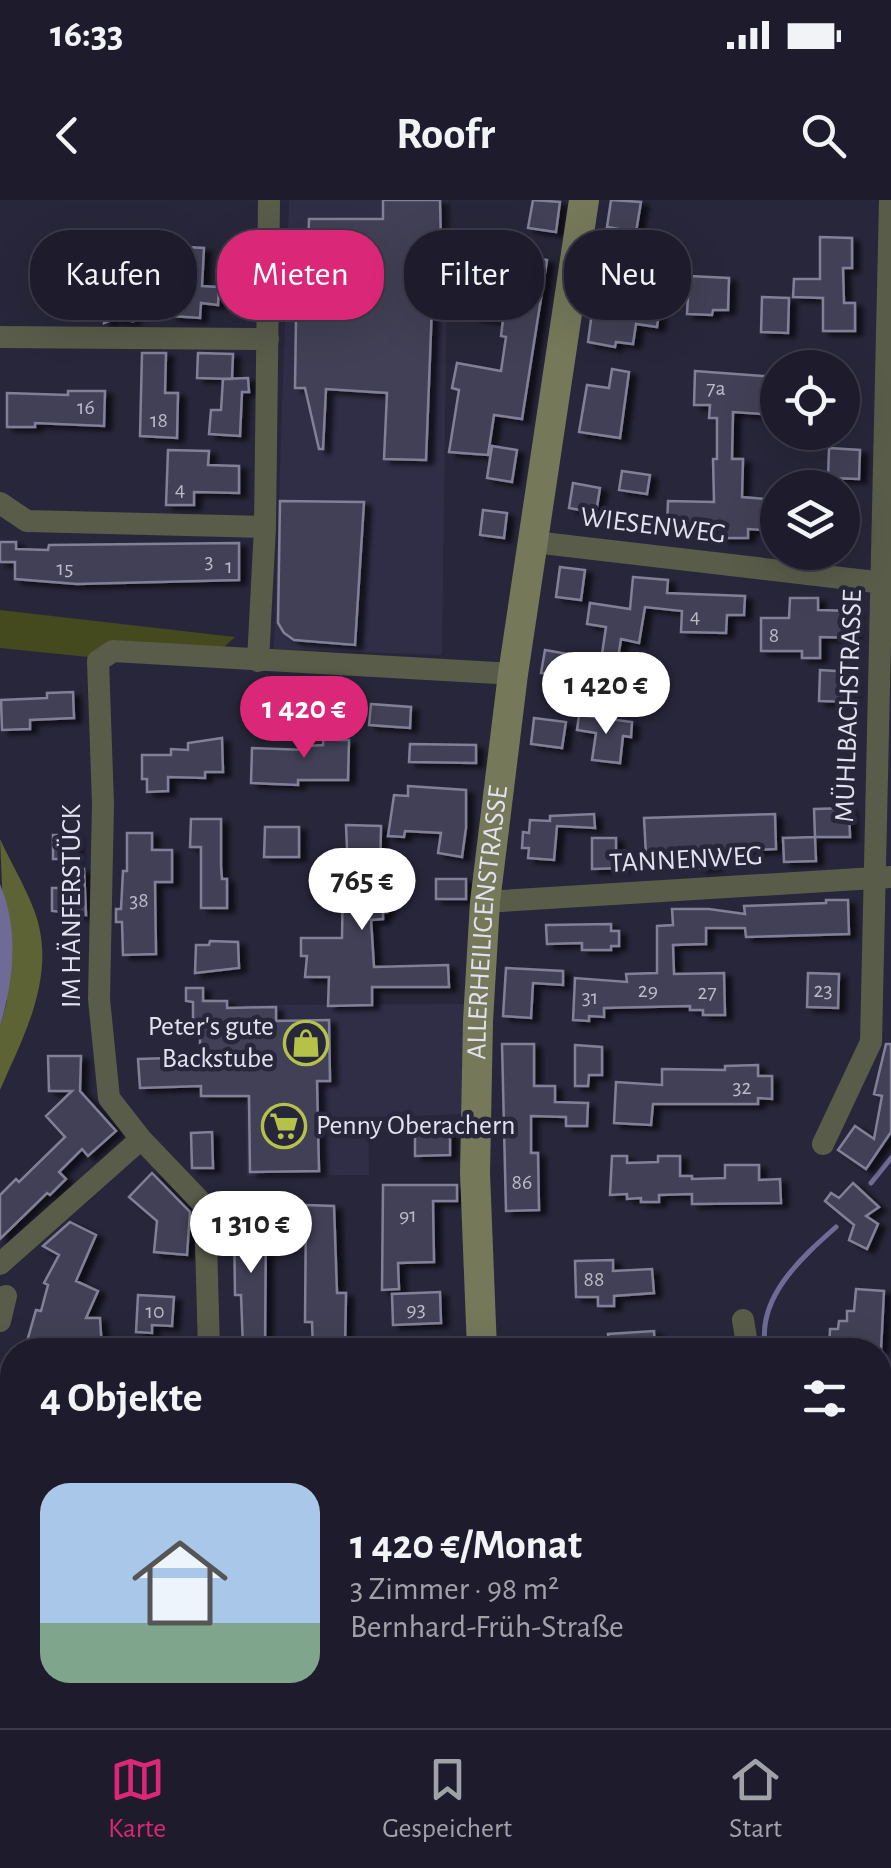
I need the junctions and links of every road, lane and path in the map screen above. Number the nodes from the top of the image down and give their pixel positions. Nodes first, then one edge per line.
1 (269, 200) edge
2 (584, 200) edge
3 (890, 200) edge
4 (0, 337) edge
5 (268, 338) junction
6 (0, 503) edge
7 (265, 526) junction
8 (534, 542) junction
9 (884, 583) junction
10 (258, 662) junction
11 (514, 674) junction
12 (882, 878) edge
13 (485, 902) junction
14 (142, 1139) junction
15 (823, 1144) dead end
16 (0, 1264) edge
17 (6, 1296) dead end
18 (744, 1320) dead end
19 (0, 1321) edge
20 (209, 1338) edge
21 (482, 1338) edge
22 (746, 1338) edge

1 - 5 street
2 - 8 street, ALLERHEILIGENSTRASSE
3 - 9 street, MÜHLBACHSTRASSE
4 - 5 street
5 - 7 street
6 - 7 street
7 - 10 street
8 - 9 street, WIESENWEG
8 - 11 street, ALLERHEILIGENSTRASSE
9 - 12 street, MÜHLBACHSTRASSE
10 - 11 street
10 - 14 street, IM HÄNFERSTÜCK
11 - 13 street, ALLERHEILIGENSTRASSE
12 - 13 street, TANNENWEG
12 - 15 street, MÜHLBACHSTRASSE
13 - 21 street, ALLERHEILIGENSTRASSE
14 - 16 street
14 - 20 street, IM HÄNFERSTÜCK
17 - 19 street
18 - 22 street

